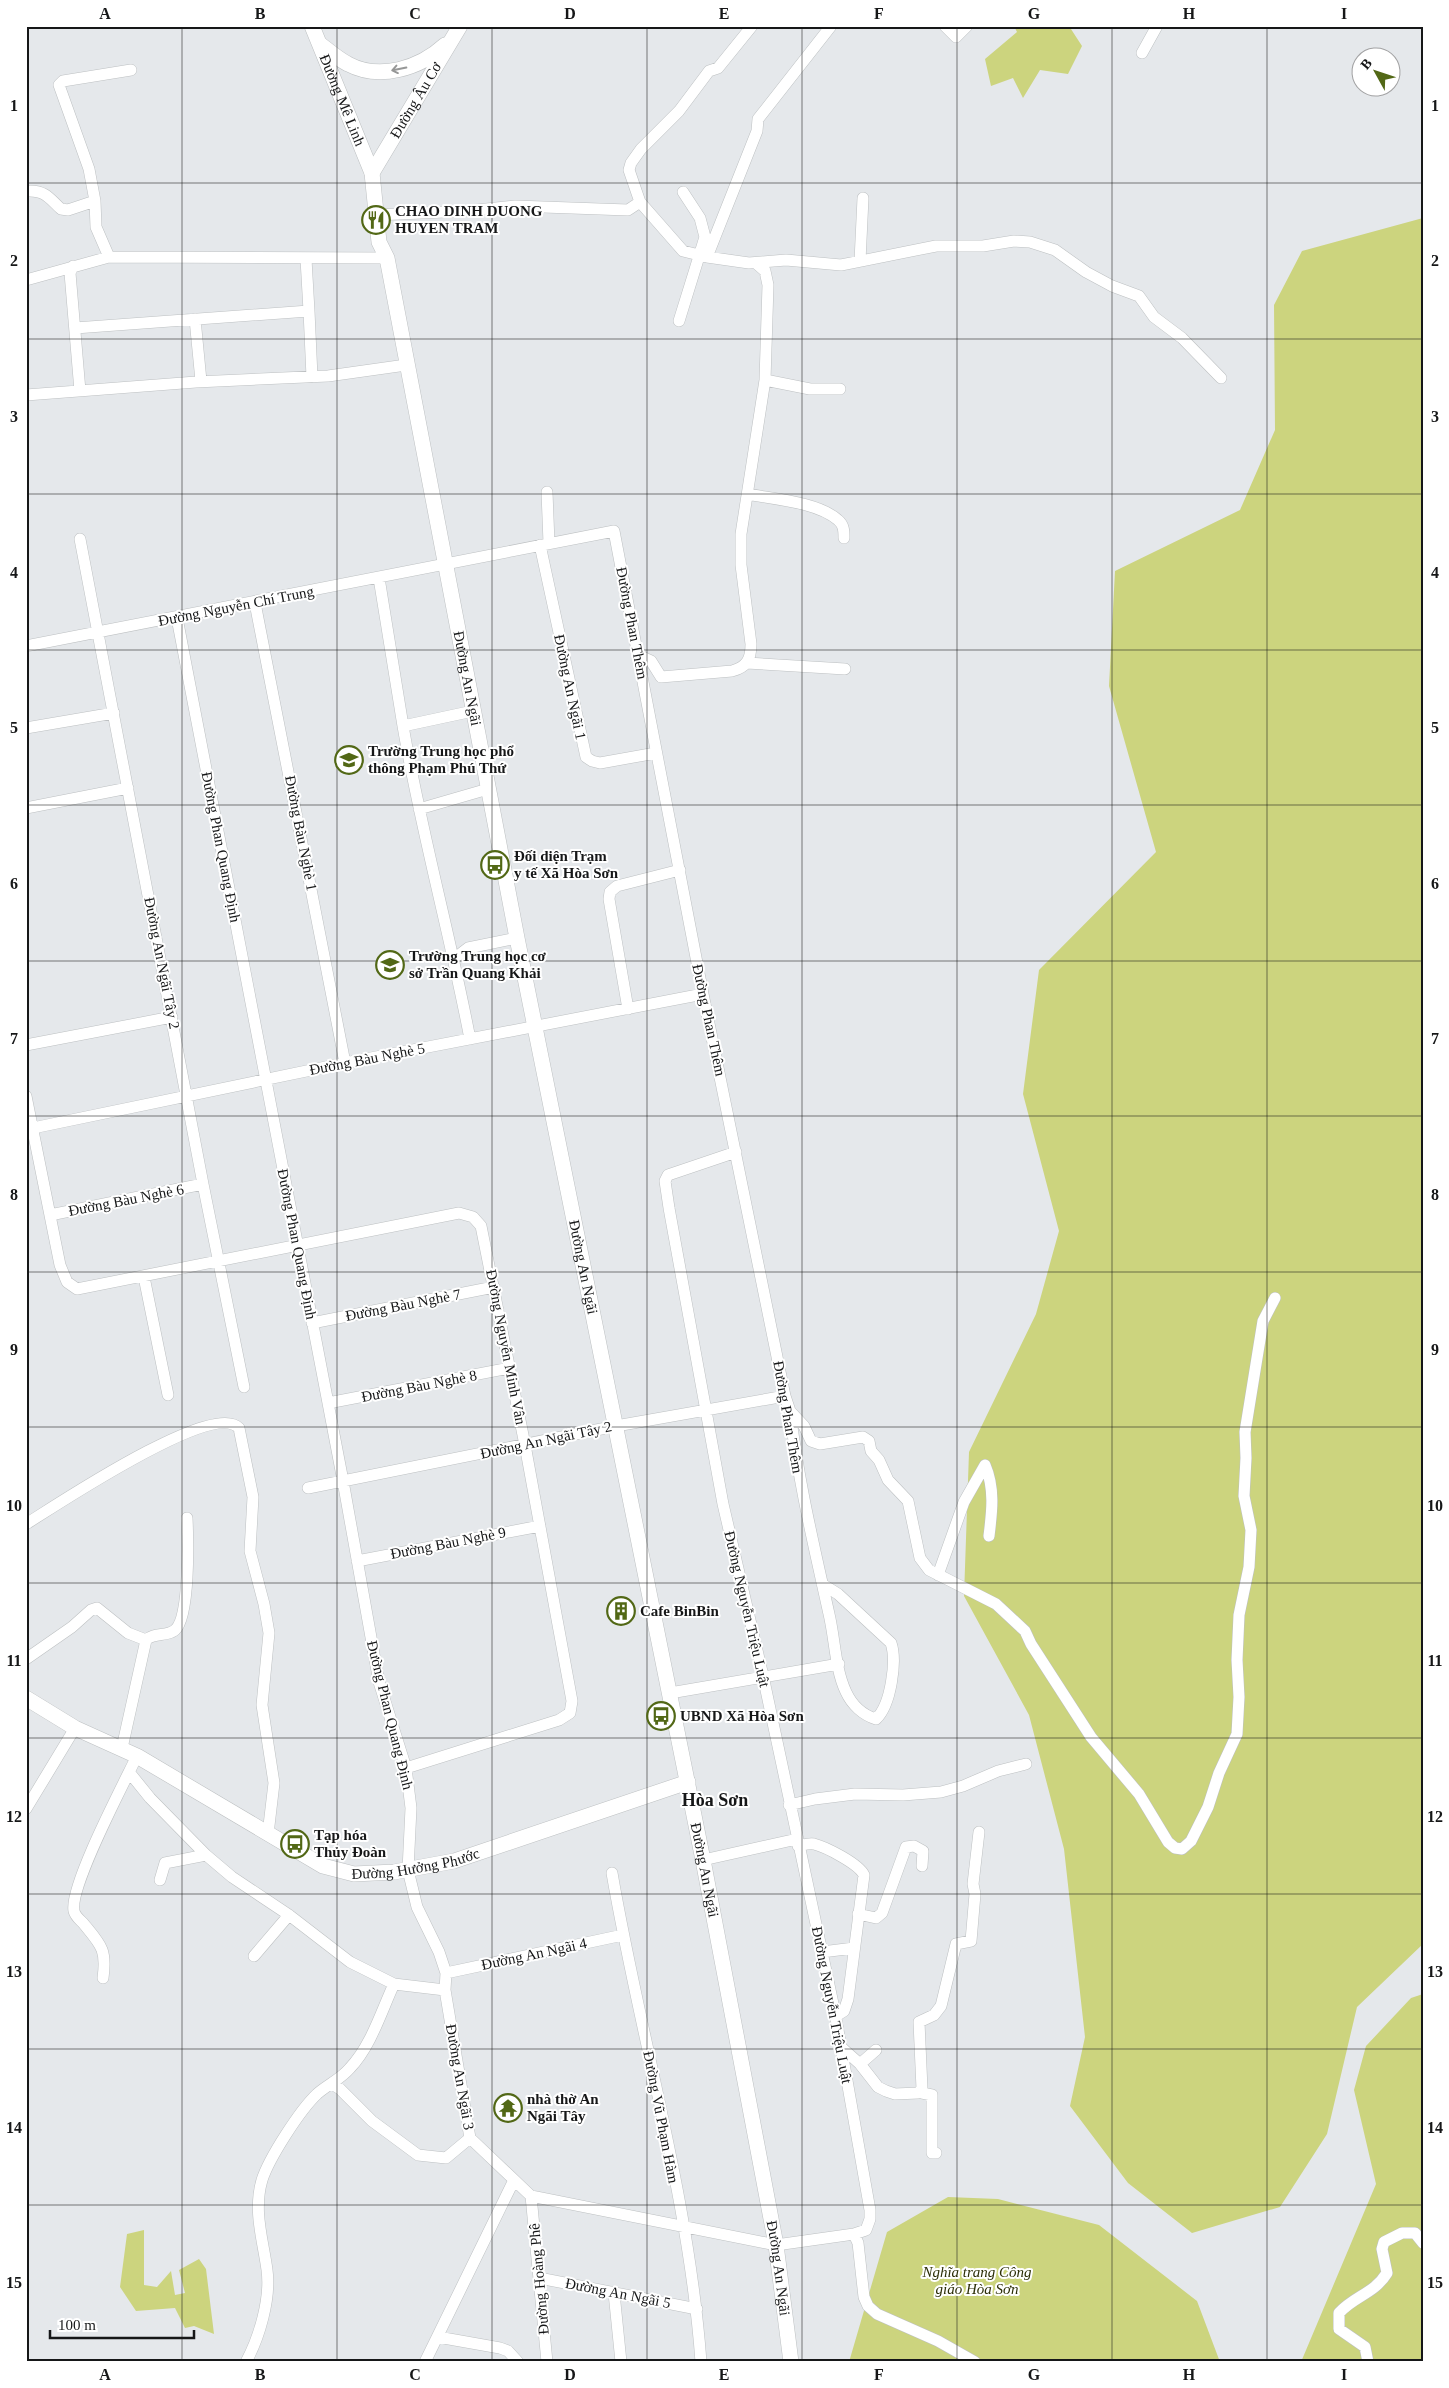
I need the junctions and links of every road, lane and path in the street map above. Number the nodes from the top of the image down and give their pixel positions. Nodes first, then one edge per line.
1 (312, 26) edge
2 (752, 26) edge
3 (831, 26) edge
4 (945, 26) edge
5 (968, 26) edge
6 (1157, 26) edge
7 (458, 31) edge
8 (319, 43) junction
9 (1142, 53) dead end
10 (131, 70) dead end
11 (372, 173) junction
12 (30, 191) dead end
13 (683, 192) dead end
14 (863, 198) dead end
15 (95, 201) junction
16 (640, 202) junction
17 (376, 214) junction
18 (704, 256) junction
19 (109, 257) junction
20 (387, 258) junction
21 (306, 259) junction
22 (860, 261) junction
23 (757, 264) junction
24 (73, 266) junction
25 (26, 280) edge
26 (309, 311) junction
27 (195, 320) junction
28 (679, 321) dead end
29 (75, 328) junction
30 (406, 365) junction
31 (312, 377) junction
32 (1221, 378) dead end
33 (764, 380) junction
34 (201, 382) junction
35 (840, 389) dead end
36 (80, 390) junction
37 (26, 395) edge
38 (547, 492) dead end
39 (747, 494) junction
40 (844, 538) dead end
41 (80, 539) dead end
42 (545, 544) junction
43 (445, 565) junction
44 (379, 578) junction
45 (255, 603) junction
46 (177, 618) junction
47 (98, 632) junction
48 (26, 646) edge
49 (638, 655) junction
50 (747, 664) junction
51 (846, 670) dead end
52 (660, 677) junction
53 (643, 681) junction
54 (473, 711) junction
55 (114, 713) junction
56 (403, 726) junction
57 (26, 728) edge
58 (656, 752) junction
59 (128, 788) junction
60 (488, 789) junction
61 (26, 808) edge
62 (419, 810) junction
63 (680, 870) junction
64 (517, 938) junction
65 (455, 958) junction
66 (703, 994) junction
67 (628, 1009) junction
68 (172, 1017) junction
69 (536, 1026) junction
70 (470, 1039) junction
71 (26, 1045) edge
72 (345, 1063) junction
73 (266, 1080) junction
74 (26, 1096) edge
75 (187, 1096) junction
76 (32, 1128) junction
77 (736, 1152) junction
78 (203, 1184) junction
79 (50, 1215) junction
80 (298, 1246) junction
81 (220, 1262) junction
82 (144, 1277) junction
83 (494, 1287) junction
84 (1275, 1298) dead end
85 (312, 1323) junction
86 (510, 1368) junction
87 (244, 1387) dead end
88 (168, 1395) dead end
89 (785, 1396) junction
90 (328, 1403) junction
91 (706, 1409) junction
92 (790, 1411) junction
93 (616, 1426) junction
94 (525, 1445) junction
95 (343, 1481) junction
96 (308, 1488) dead end
97 (187, 1518) dead end
98 (26, 1524) edge
99 (540, 1526) junction
100 (989, 1536) dead end
101 (357, 1561) junction
102 (938, 1575) junction
103 (822, 1584) junction
104 (146, 1640) junction
105 (26, 1659) edge
106 (839, 1664) junction
107 (763, 1676) junction
108 (670, 1693) junction
109 (26, 1698) edge
110 (75, 1728) junction
111 (122, 1748) junction
112 (137, 1756) junction
113 (1026, 1764) dead end
114 (406, 1768) junction
115 (130, 1772) junction
116 (688, 1782) junction
117 (789, 1805) junction
118 (26, 1809) edge
119 (979, 1832) dead end
120 (268, 1834) junction
121 (797, 1842) junction
122 (206, 1855) junction
123 (703, 1860) junction
124 (922, 1866) dead end
125 (408, 1870) junction
126 (612, 1873) dead end
127 (160, 1880) dead end
128 (858, 1914) junction
129 (289, 1915) junction
130 (623, 1935) junction
131 (854, 1948) junction
132 (822, 1952) junction
133 (254, 1956) dead end
134 (446, 1973) junction
135 (103, 1978) dead end
136 (394, 1984) junction
137 (445, 1990) junction
138 (836, 2016) junction
139 (842, 2048) junction
140 (876, 2050) dead end
141 (860, 2064) junction
142 (332, 2084) junction
143 (922, 2089) junction
144 (470, 2138) junction
145 (936, 2153) dead end
146 (514, 2180) junction
147 (531, 2196) junction
148 (682, 2227) junction
149 (854, 2234) junction
150 (1423, 2243) edge
151 (776, 2245) junction
152 (539, 2278) junction
153 (614, 2293) junction
154 (697, 2309) junction
155 (438, 2337) junction
156 (246, 2362) edge
157 (425, 2362) edge
158 (518, 2362) edge
159 (547, 2362) edge
160 (621, 2362) edge
161 (701, 2362) edge
162 (791, 2362) edge
163 (975, 2362) edge
164 (1368, 2362) edge

1 - 8 main road, Đường Mê Linh
2 - 16 street
3 - 18 street
4 - 5 street
6 - 9 street
7 -> 8 main road
7 - 11 main road, Đường Âu Cơ
8 - 11 main road, Đường Mê Linh
10 - 15 street
11 - 17 main road, Đường An Ngãi
12 - 15 street
13 - 18 street
14 - 22 street
15 - 19 street
16 - 17 street
16 - 18 street
17 - 20 main road, Đường An Ngãi
18 - 23 street
18 - 28 street
19 - 21 street
19 - 24 street
20 - 21 street
20 - 30 main road, Đường An Ngãi
21 - 26 street
22 - 23 street
22 - 32 street
23 - 33 street
24 - 25 street
24 - 29 street
26 - 27 street
26 - 31 street
27 - 29 street
27 - 34 street
29 - 36 street
30 - 31 street
30 - 43 main road, Đường An Ngãi
31 - 34 street
33 - 35 street
33 - 39 street
34 - 36 street
36 - 37 street
38 - 42 street
39 - 40 street
39 - 50 street
41 - 47 street, Đường An Ngãi Tây 2
42 - 43 street, Đường Phan Thêm
42 - 49 street, Đường Phan Thêm
42 - 58 street, Đường An Ngãi 1
43 - 44 street, Đường Nguyễn Chí Trung
43 - 54 main road, Đường An Ngãi
44 - 45 street, Đường Nguyễn Chí Trung
44 - 56 street
45 - 46 street, Đường Nguyễn Chí Trung
45 - 72 street, Đường Bàu Nghè 1
46 - 47 street, Đường Nguyễn Chí Trung
46 - 73 street, Đường Phan Quang Định
47 - 48 street, Đường Nguyễn Chí Trung
47 - 55 street, Đường An Ngãi Tây 2
49 - 52 street
49 - 53 street, Đường Phan Thêm
50 - 51 street
50 - 52 street
52 - 53 street
53 - 58 street, Đường Phan Thêm
54 - 56 street
54 - 60 main road, Đường An Ngãi
55 - 57 street
55 - 59 street, Đường An Ngãi Tây 2
56 - 62 street
58 - 63 street, Đường Phan Thêm
59 - 61 street
59 - 68 street, Đường An Ngãi Tây 2
60 - 62 street
60 - 64 main road, Đường An Ngãi
62 - 65 street
63 - 66 street, Đường Phan Thêm
63 - 67 street
64 - 65 street
64 - 69 main road, Đường An Ngãi
65 - 70 street
66 - 67 street, Đường Bàu Nghè 5
66 - 77 street, Đường Phan Thêm
67 - 69 street, Đường Bàu Nghè 5
68 - 71 street
68 - 75 street, Đường An Ngãi Tây 2
69 - 70 street, Đường Bàu Nghè 5
69 - 93 main road, Đường An Ngãi
70 - 72 street, Đường Bàu Nghè 5
72 - 73 street, Đường Bàu Nghè 5
73 - 75 street, Đường Bàu Nghè 5
73 - 80 street, Đường Phan Quang Định
74 - 76 street
75 - 76 street, Đường Bàu Nghè 5
75 - 78 street, Đường An Ngãi Tây 2
76 - 79 street
77 - 89 street, Đường Phan Thêm
77 - 91 street, Đường Nguyễn Triệu Luật
78 - 79 street, Đường Bàu Nghè 6
78 - 81 street, Đường An Ngãi Tây 2
79 - 82 street, Đường Nguyễn Minh Vân
80 - 81 street, Đường Nguyễn Minh Vân
80 - 83 street, Đường Nguyễn Minh Vân
80 - 85 street, Đường Phan Quang Định
81 - 82 street, Đường Nguyễn Minh Vân
81 - 87 street, Đường An Ngãi Tây 2
82 - 88 street
83 - 85 street, Đường Bàu Nghè 7
83 - 86 street, Đường Nguyễn Minh Vân
84 - 102 street
85 - 90 street, Đường Phan Quang Định
86 - 90 street, Đường Bàu Nghè 8
86 - 94 street, Đường Nguyễn Minh Vân
89 - 91 street, Đường An Ngãi Tây 2
89 - 92 street, Đường Phan Thêm
90 - 95 street, Đường Phan Quang Định
91 - 93 street, Đường An Ngãi Tây 2
91 - 107 street, Đường Nguyễn Triệu Luật
92 - 102 street
92 - 103 street, Đường Phan Thêm
93 - 94 street, Đường An Ngãi Tây 2
93 - 108 main road, Đường An Ngãi
94 - 95 street, Đường An Ngãi Tây 2
94 - 99 street, Đường Nguyễn Minh Vân
95 - 96 street, Đường An Ngãi Tây 2
95 - 101 street, Đường Phan Quang Định
97 - 104 street
98 - 120 street
99 - 101 street, Đường Bàu Nghè 9
99 - 114 street, Đường Nguyễn Minh Vân
100 - 102 street
101 - 114 street, Đường Phan Quang Định
103 - 106 street, Đường Phan Thêm
103 - 106 street, Đường Phan Thêm
104 - 105 street
104 - 111 street
106 - 107 street
107 - 108 street
107 - 117 street, Đường Nguyễn Triệu Luật
108 - 116 main road, Đường An Ngãi
109 - 110 main road, Đường Hưởng Phước
110 - 111 main road, Đường Hưởng Phước
110 - 118 street
111 - 112 main road, Đường Hưởng Phước
112 - 115 street
112 - 120 main road, Đường Hưởng Phước
113 - 117 street
114 - 125 street, Đường Phan Quang Định
115 - 122 street
115 - 135 street
116 - 123 main road, Đường An Ngãi
116 - 125 main road, Đường Hưởng Phước
117 - 121 street, Đường Nguyễn Triệu Luật
119 - 143 street
120 - 125 main road, Đường Hưởng Phước
121 - 123 street
121 - 128 street
121 - 132 street, Đường Nguyễn Triệu Luật
122 - 127 street
122 - 129 street
123 - 151 main road, Đường An Ngãi
124 - 128 street
125 - 134 street, Đường An Ngãi 3
126 - 130 street, Đường Vũ Phạm Hàm
128 - 131 street
129 - 133 street
129 - 136 street
130 - 134 street, Đường An Ngãi 4
130 - 148 street, Đường Vũ Phạm Hàm
131 - 132 street
131 - 138 street
132 - 138 street, Đường Nguyễn Triệu Luật
134 - 137 street, Đường An Ngãi 3
136 - 137 street
136 - 142 street
137 - 144 street, Đường An Ngãi 3
138 - 139 street, Đường Nguyễn Triệu Luật
139 - 141 street
139 - 149 street, Đường Nguyễn Triệu Luật
140 - 141 street
141 - 143 street
142 - 144 street
142 - 156 street
143 - 145 street
144 - 146 street, Đường An Ngãi 3
146 - 147 street, Đường An Ngãi 3
146 - 155 street
147 - 148 street
147 - 152 street, Đường Hoàng Phê
148 - 151 street
148 - 154 street, Đường Vũ Phạm Hàm
149 - 151 street
149 - 163 street
150 - 164 street
151 - 162 main road, Đường An Ngãi
152 - 153 street, Đường An Ngãi 5
152 - 159 street, Đường Hoàng Phê
153 - 154 street, Đường An Ngãi 5
153 - 160 street
154 - 161 street, Đường Vũ Phạm Hàm
155 - 157 street
155 - 158 street

